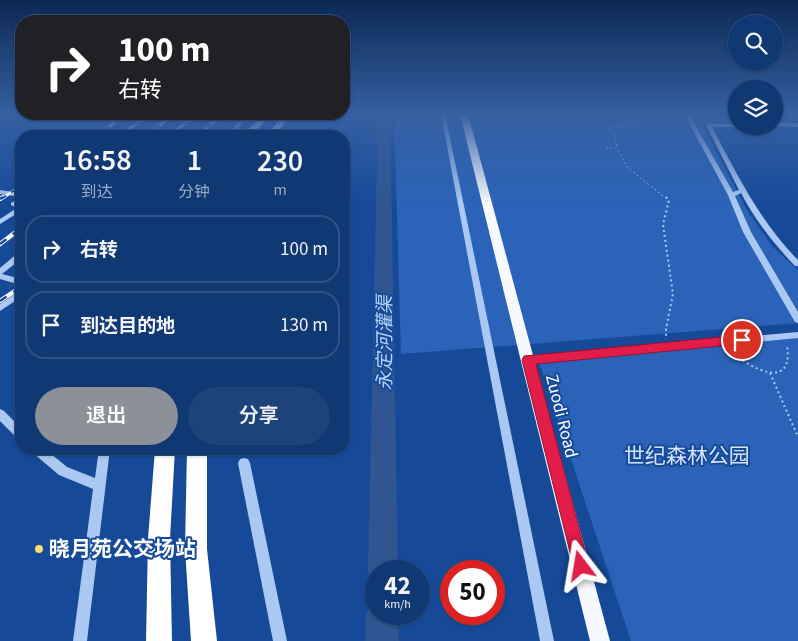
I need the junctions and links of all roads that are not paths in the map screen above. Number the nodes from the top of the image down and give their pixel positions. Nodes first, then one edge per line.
1 (449, 144) edge
2 (472, 144) edge
3 (704, 144) edge
4 (719, 144) edge
5 (0, 192) edge
6 (15, 194) edge
7 (15, 211) edge
8 (0, 222) edge
9 (15, 260) edge
10 (798, 264) edge
11 (0, 274) edge
12 (15, 280) edge
13 (15, 297) edge
14 (0, 308) edge
15 (798, 320) edge
16 (798, 335) edge
17 (528, 360) junction
18 (0, 414) edge
19 (15, 428) edge
20 (44, 455) edge
21 (103, 455) edge
22 (165, 455) edge
23 (197, 455) edge
24 (244, 463) dead end
25 (99, 486) junction
26 (80, 641) edge
27 (159, 641) edge
28 (204, 641) edge
29 (280, 641) edge
30 (547, 641) edge
31 (600, 641) edge

1 - 30 street
2 - 17 main road, Zuodi Road
3 - 15 street
4 - 10 street
5 - 6 street
7 - 8 street
9 - 11 street
11 - 12 street
13 - 14 street
16 - 17 street
17 - 31 main road, Zuodi Road
18 - 19 street
20 - 25 street
21 - 25 street
22 - 27 highway
23 - 28 highway
24 - 29 street
25 - 26 street

